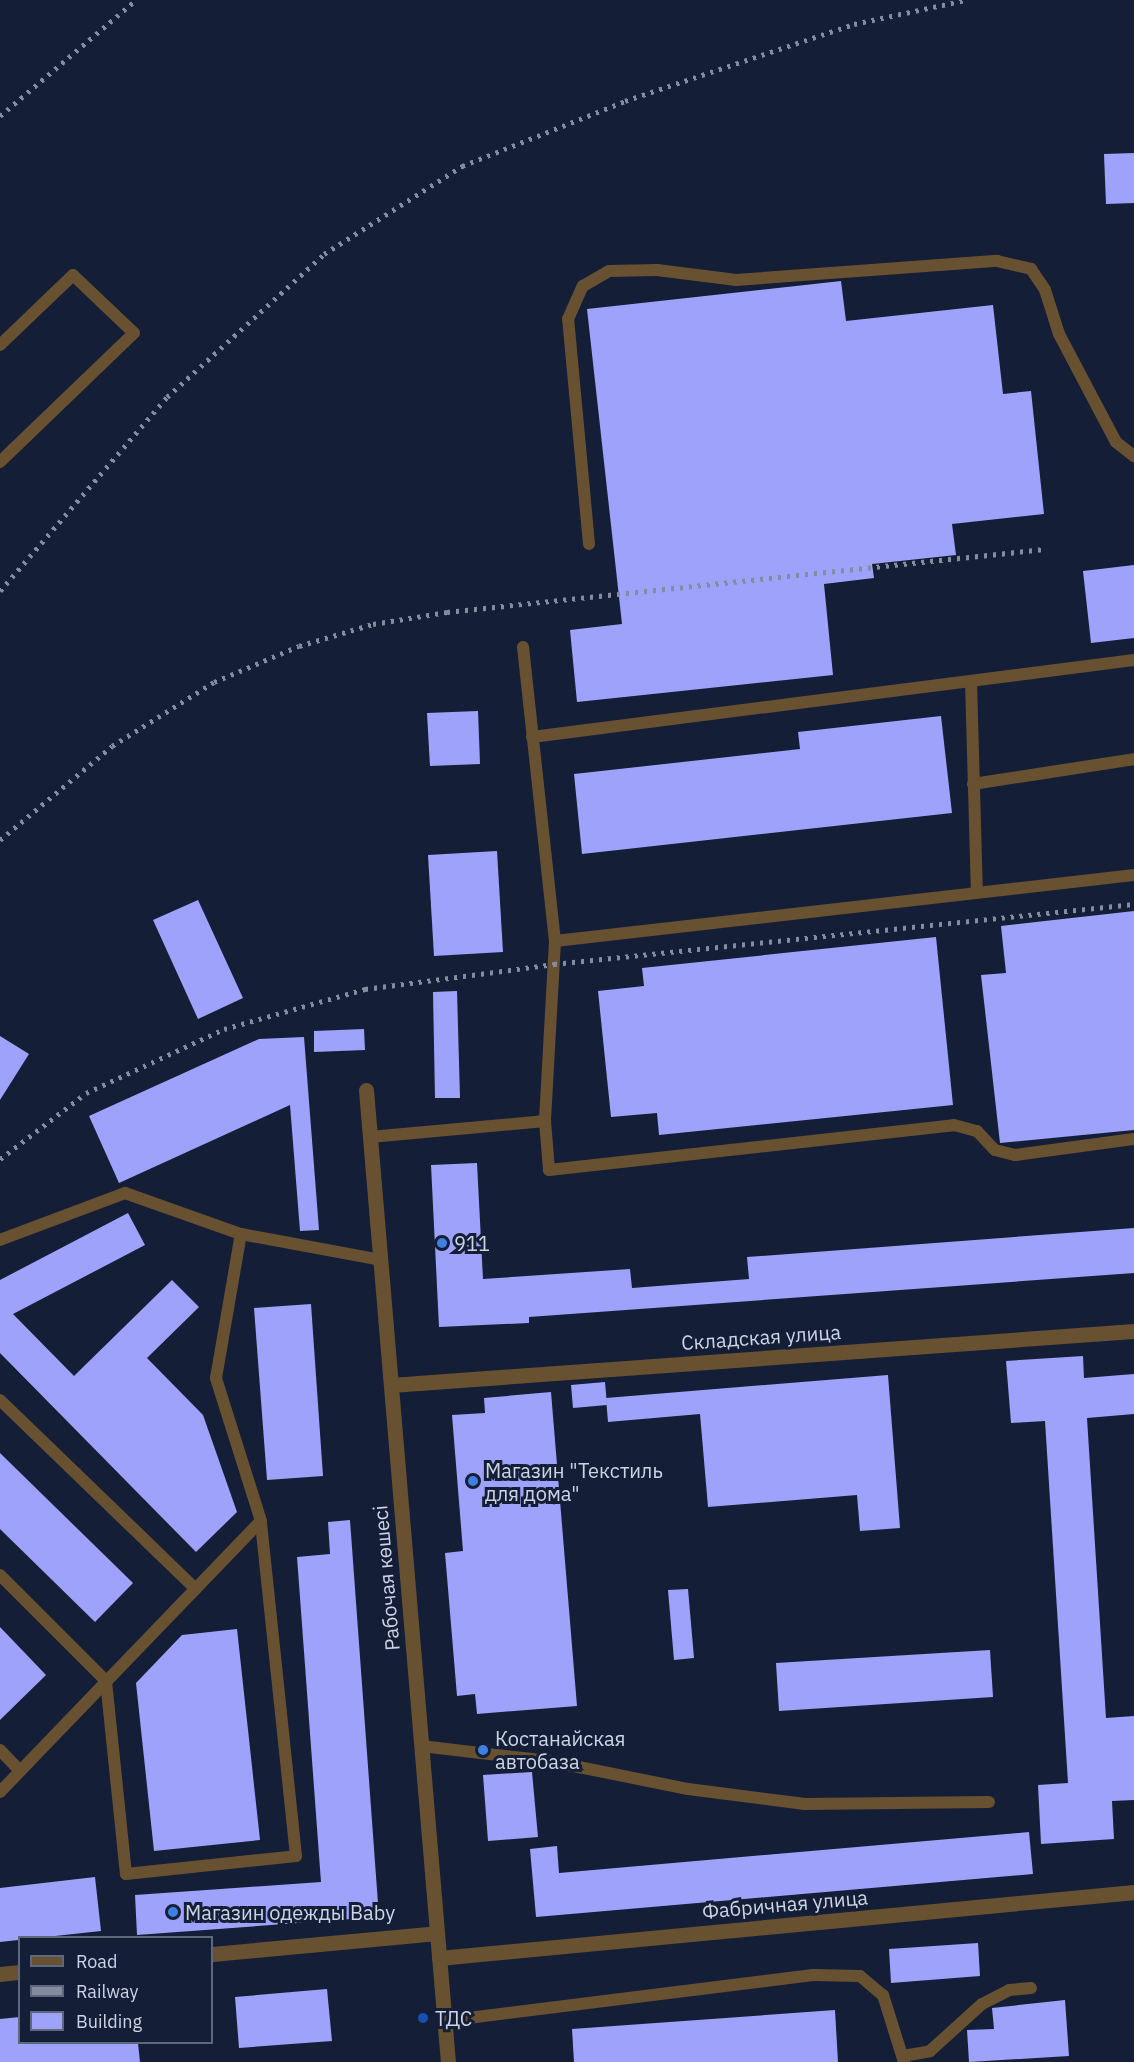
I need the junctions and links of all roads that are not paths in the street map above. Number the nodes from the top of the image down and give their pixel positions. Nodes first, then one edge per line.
1 (0, 345) edge
2 (1134, 456) edge
3 (0, 462) edge
4 (589, 544) dead end
5 (523, 647) dead end
6 (1134, 660) edge
7 (970, 681) junction
8 (532, 737) junction
9 (1134, 759) edge
10 (974, 784) junction
11 (1134, 875) edge
12 (977, 893) junction
13 (555, 941) junction
14 (366, 1090) dead end
15 (545, 1121) junction
16 (370, 1137) junction
17 (1134, 1138) edge
18 (241, 1234) junction
19 (0, 1240) edge
20 (381, 1260) junction
21 (1134, 1330) edge
22 (391, 1385) junction
23 (0, 1400) edge
24 (261, 1521) junction
25 (0, 1575) edge
26 (196, 1589) junction
27 (106, 1681) junction
28 (422, 1746) junction
29 (0, 1750) edge
30 (20, 1771) junction
31 (0, 1792) edge
32 (989, 1802) dead end
33 (1134, 1892) edge
34 (437, 1933) junction
35 (213, 1954) edge
36 (439, 1958) junction
37 (18, 1972) edge
38 (0, 1974) edge
39 (1031, 1988) dead end
40 (444, 2021) junction
41 (904, 2059) edge
42 (448, 2062) edge

1 - 3 lane
2 - 4 lane
5 - 8 lane
6 - 7 lane
7 - 8 lane
7 - 10 lane
8 - 13 lane
9 - 10 lane
10 - 12 lane
11 - 12 lane
12 - 13 lane
13 - 15 lane
14 - 16 street, Рабочая көшесі
15 - 16 lane
15 - 17 lane
16 - 20 street, Рабочая көшесі
18 - 19 lane
18 - 20 lane
18 - 24 lane
20 - 22 street, Рабочая көшесі
21 - 22 street, Складская улица
22 - 28 street, Рабочая көшесі
23 - 26 lane
24 - 26 lane
24 - 27 lane
25 - 27 lane
26 - 27 lane
27 - 30 lane
28 - 32 lane
28 - 34 street, Рабочая көшесі
29 - 30 lane
30 - 31 lane
33 - 36 street, Фабричная улица
34 - 35 street
34 - 36 street, Рабочая көшесі
36 - 40 street, Рабочая көшесі
37 - 38 street
39 - 41 lane
40 - 41 lane
40 - 42 street, Рабочая көшесі

